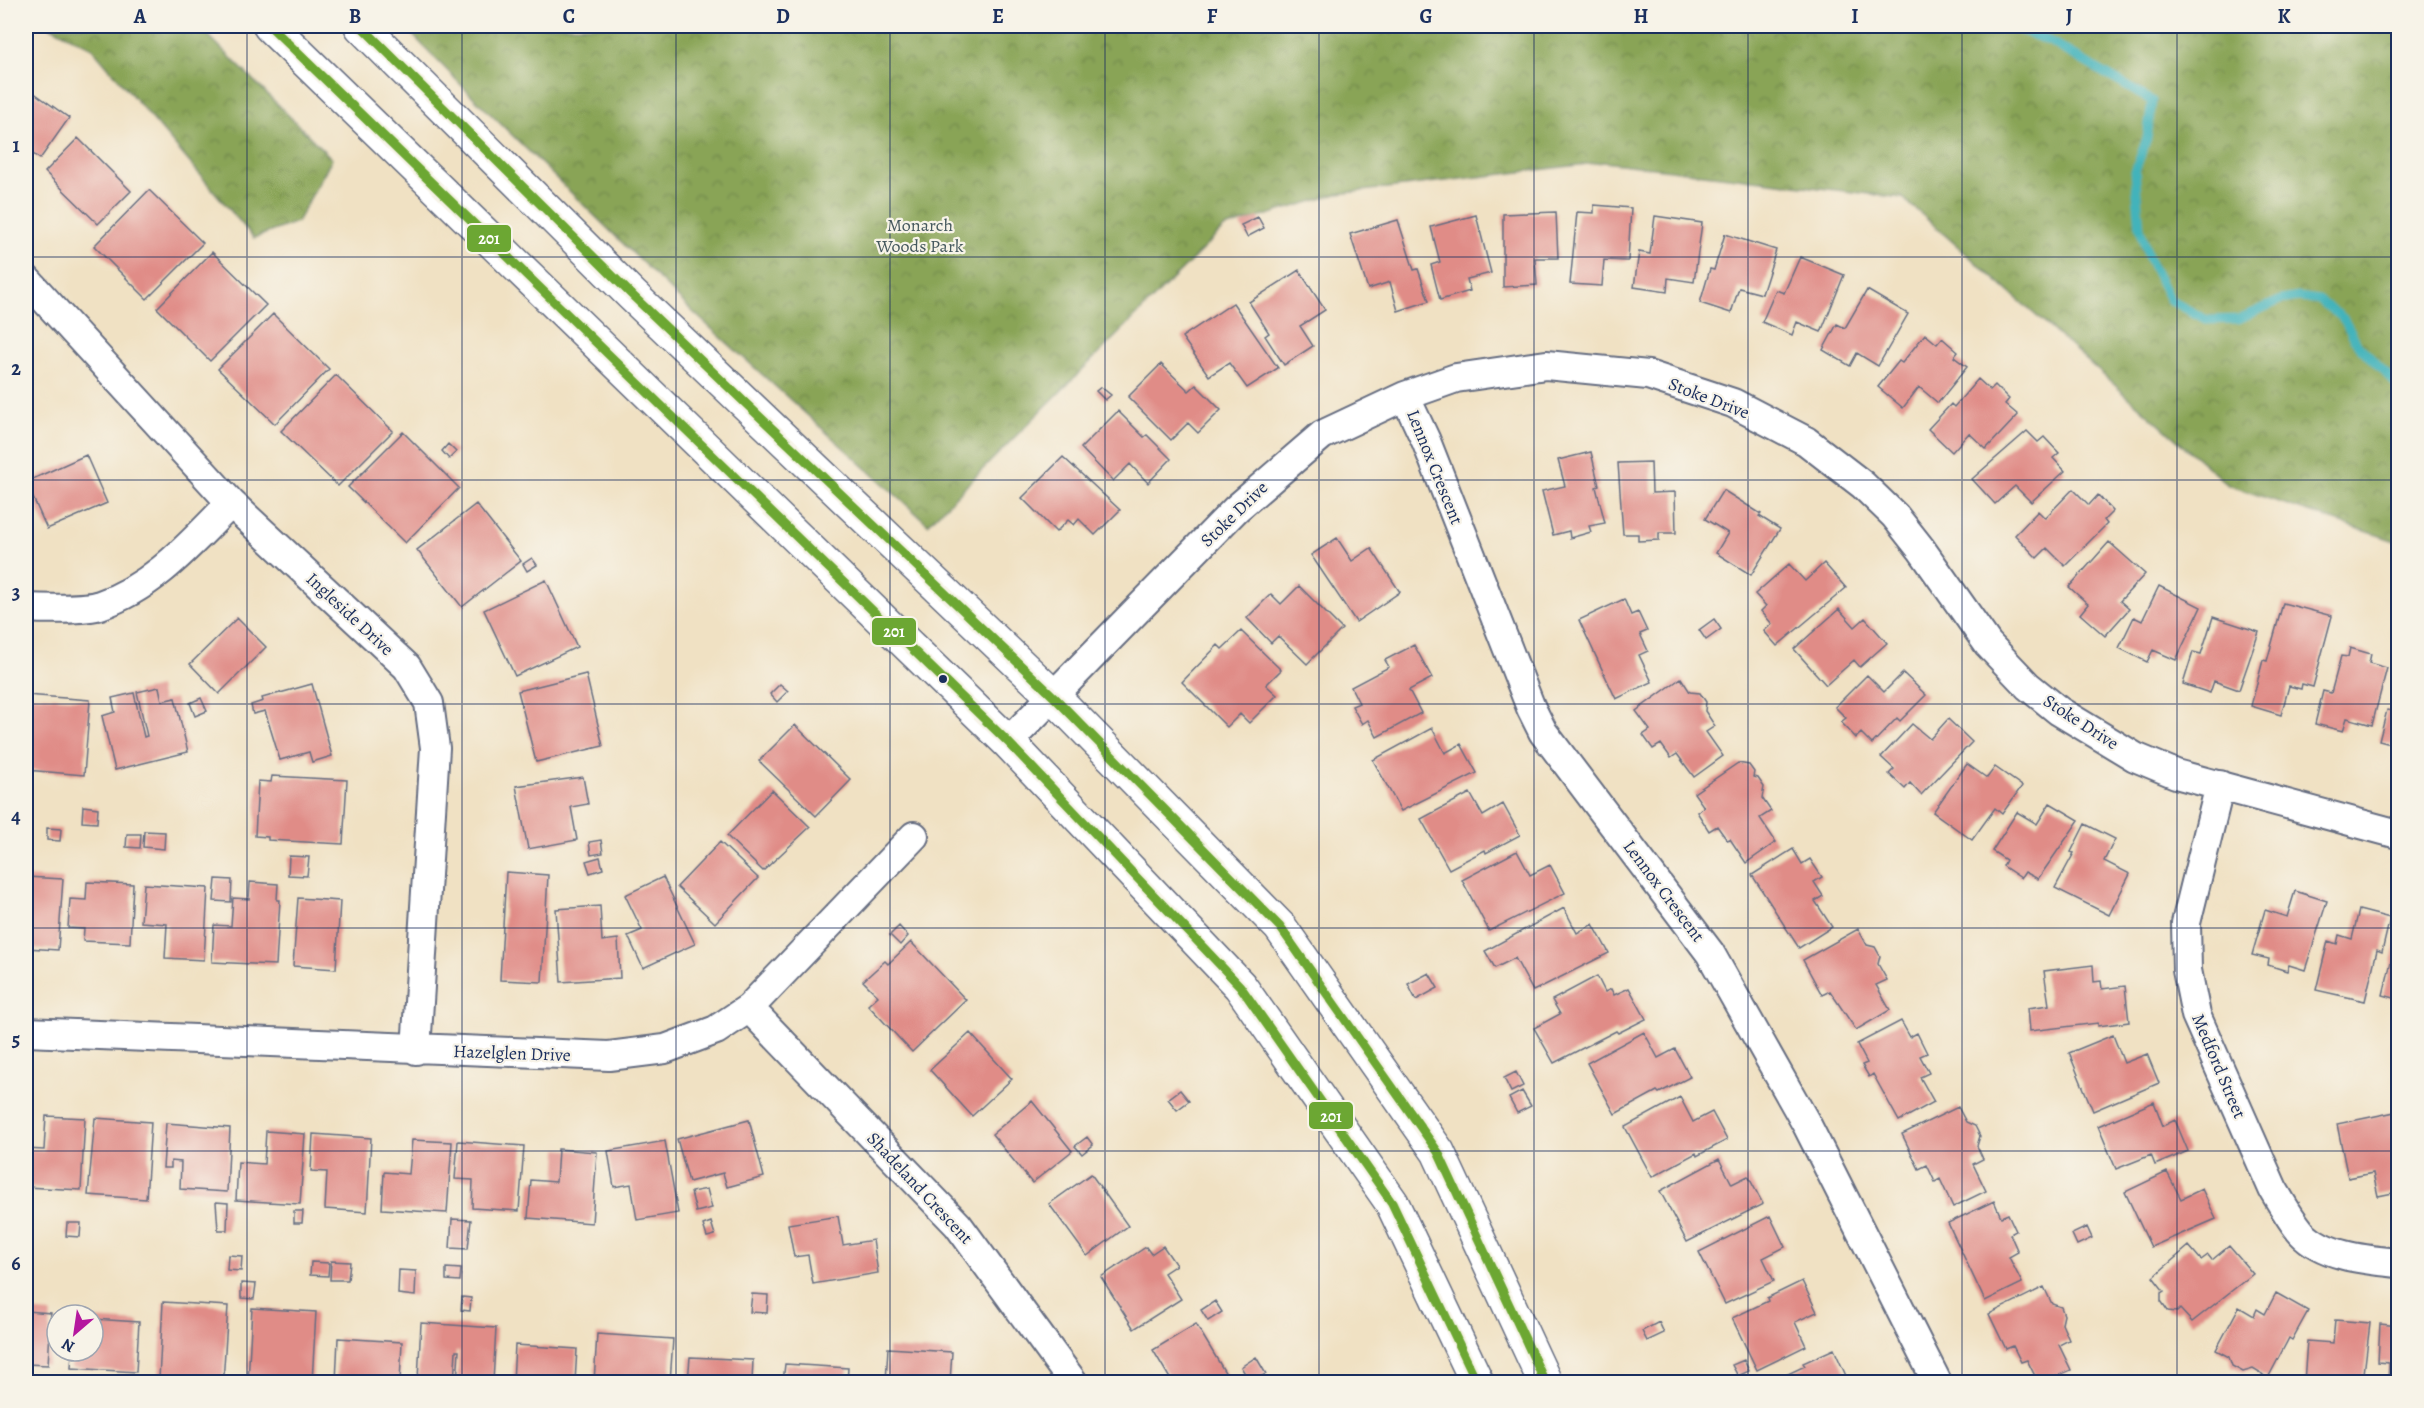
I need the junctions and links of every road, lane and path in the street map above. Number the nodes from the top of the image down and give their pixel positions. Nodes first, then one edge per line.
1 (270, 26) edge
2 (361, 26) edge
3 (26, 279) edge
4 (1405, 396) junction
5 (231, 503) junction
6 (26, 608) edge
7 (1054, 697) junction
8 (1008, 742) junction
9 (2220, 785) junction
10 (2398, 834) edge
11 (914, 836) dead end
12 (749, 1008) junction
13 (26, 1032) edge
14 (416, 1050) junction
15 (2398, 1263) edge
16 (1073, 1383) edge
17 (1478, 1383) edge
18 (1545, 1383) edge
19 (1937, 1383) edge

1 - 8 main road
2 - 7 main road
3 - 5 street, Ingleside Drive
4 - 7 street, Stoke Drive
4 - 9 street, Stoke Drive
4 - 19 street, Lennox Crescent
5 - 6 street
5 - 14 street, Ingleside Drive
7 - 8 street, Stoke Drive
7 - 18 main road
8 - 17 main road
9 - 10 street, Stoke Drive
9 - 15 street, Medford Street
11 - 12 street, Hazelglen Drive
12 - 14 street, Hazelglen Drive
12 - 16 street, Shadeland Crescent
13 - 14 street, Hazelglen Drive

